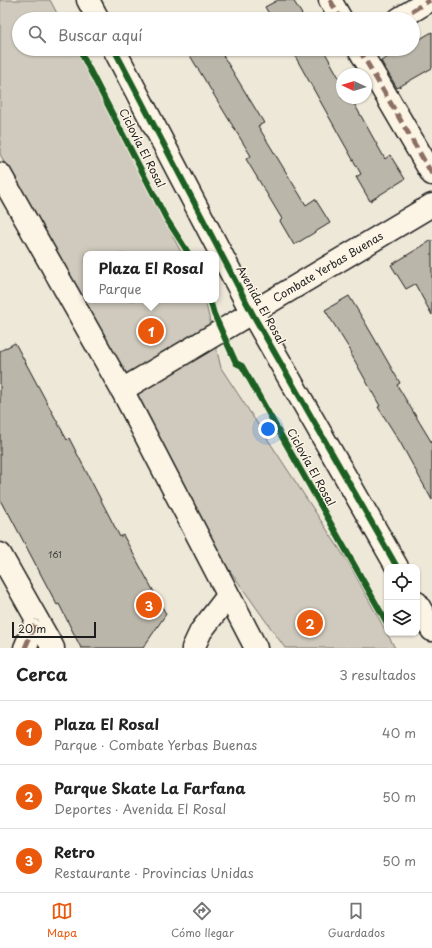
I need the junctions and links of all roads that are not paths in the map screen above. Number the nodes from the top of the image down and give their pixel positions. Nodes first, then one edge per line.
1 (88, 0) edge
2 (330, 0) edge
3 (430, 0) edge
4 (94, 12) edge
5 (337, 12) edge
6 (410, 12) edge
7 (118, 56) edge
8 (363, 56) edge
9 (0, 174) edge
10 (432, 174) edge
11 (432, 206) edge
12 (252, 313) junction
13 (122, 390) junction
14 (0, 554) edge
15 (395, 564) edge
16 (228, 596) junction
17 (420, 608) edge
18 (38, 620) junction
19 (432, 630) edge
20 (25, 648) edge
21 (53, 648) edge
22 (193, 648) edge
23 (256, 648) edge

1 - 4 street
2 - 5 street
3 - 6 street
7 - 12 street, Avenida El Rosal
8 - 10 street
9 - 13 street
11 - 12 street, Combate Yerbas Buenas
12 - 13 street, Combate Yerbas Buenas
12 - 15 street, Avenida El Rosal
13 - 16 street
14 - 18 street
16 - 22 street
16 - 23 street
17 - 19 street
18 - 20 street
18 - 21 street

